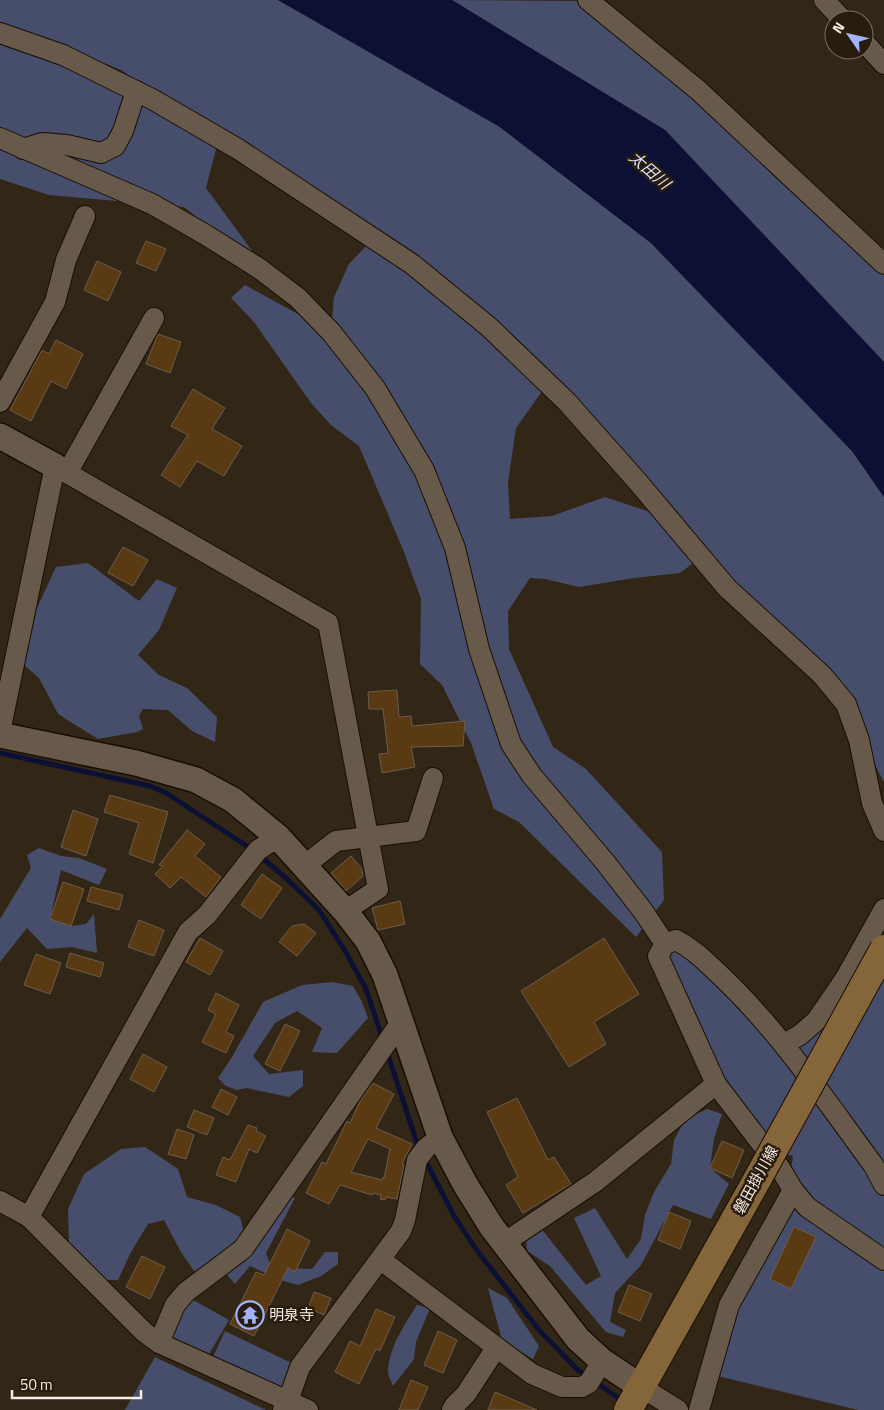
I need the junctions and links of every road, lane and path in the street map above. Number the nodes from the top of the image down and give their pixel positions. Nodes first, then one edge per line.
1 (588, 0) edge
2 (824, 0) edge
3 (834, 10) edge
4 (0, 33) edge
5 (874, 53) edge
6 (884, 64) edge
7 (136, 91) junction
8 (0, 138) edge
9 (24, 149) junction
10 (85, 216) dead end
11 (884, 264) edge
12 (154, 318) dead end
13 (0, 402) edge
14 (0, 436) edge
15 (61, 470) junction
16 (0, 733) edge
17 (434, 778) dead end
18 (884, 830) edge
19 (278, 838) junction
20 (368, 838) junction
21 (304, 866) junction
22 (884, 909) edge
23 (345, 911) junction
24 (665, 944) junction
25 (884, 949) edge
26 (401, 1022) junction
27 (784, 1044) junction
28 (716, 1084) junction
29 (440, 1137) junction
30 (884, 1185) edge
31 (794, 1190) junction
32 (0, 1201) edge
33 (29, 1217) junction
34 (504, 1243) junction
35 (381, 1260) junction
36 (884, 1260) edge
37 (159, 1343) junction
38 (496, 1348) junction
39 (602, 1361) junction
40 (635, 1398) edge
41 (285, 1405) edge
42 (308, 1410) edge
43 (452, 1410) edge
44 (678, 1410) edge
45 (699, 1410) edge

1 - 11 street
2 - 3 street
4 - 7 street
5 - 6 street
7 - 9 street
7 - 18 street
8 - 9 street
9 - 24 street
10 - 13 street
12 - 15 street
14 - 15 street
15 - 16 street
15 - 20 street
16 - 19 street
17 - 20 street
19 - 21 street
19 - 33 street
20 - 21 street
20 - 23 street
21 - 23 street
22 - 27 street
23 - 26 street
24 - 27 street
24 - 28 street
25 - 40 main road, 磐田掛川線, bridge
26 - 29 street
26 - 37 street
27 - 30 street
28 - 31 street
28 - 34 street
29 - 34 street
29 - 35 street
31 - 36 street
31 - 45 street
32 - 33 street
33 - 37 street
34 - 39 street
35 - 38 street
35 - 41 street
37 - 41 street
38 - 39 street
38 - 43 street
39 - 40 street
40 - 44 street
41 - 42 street

